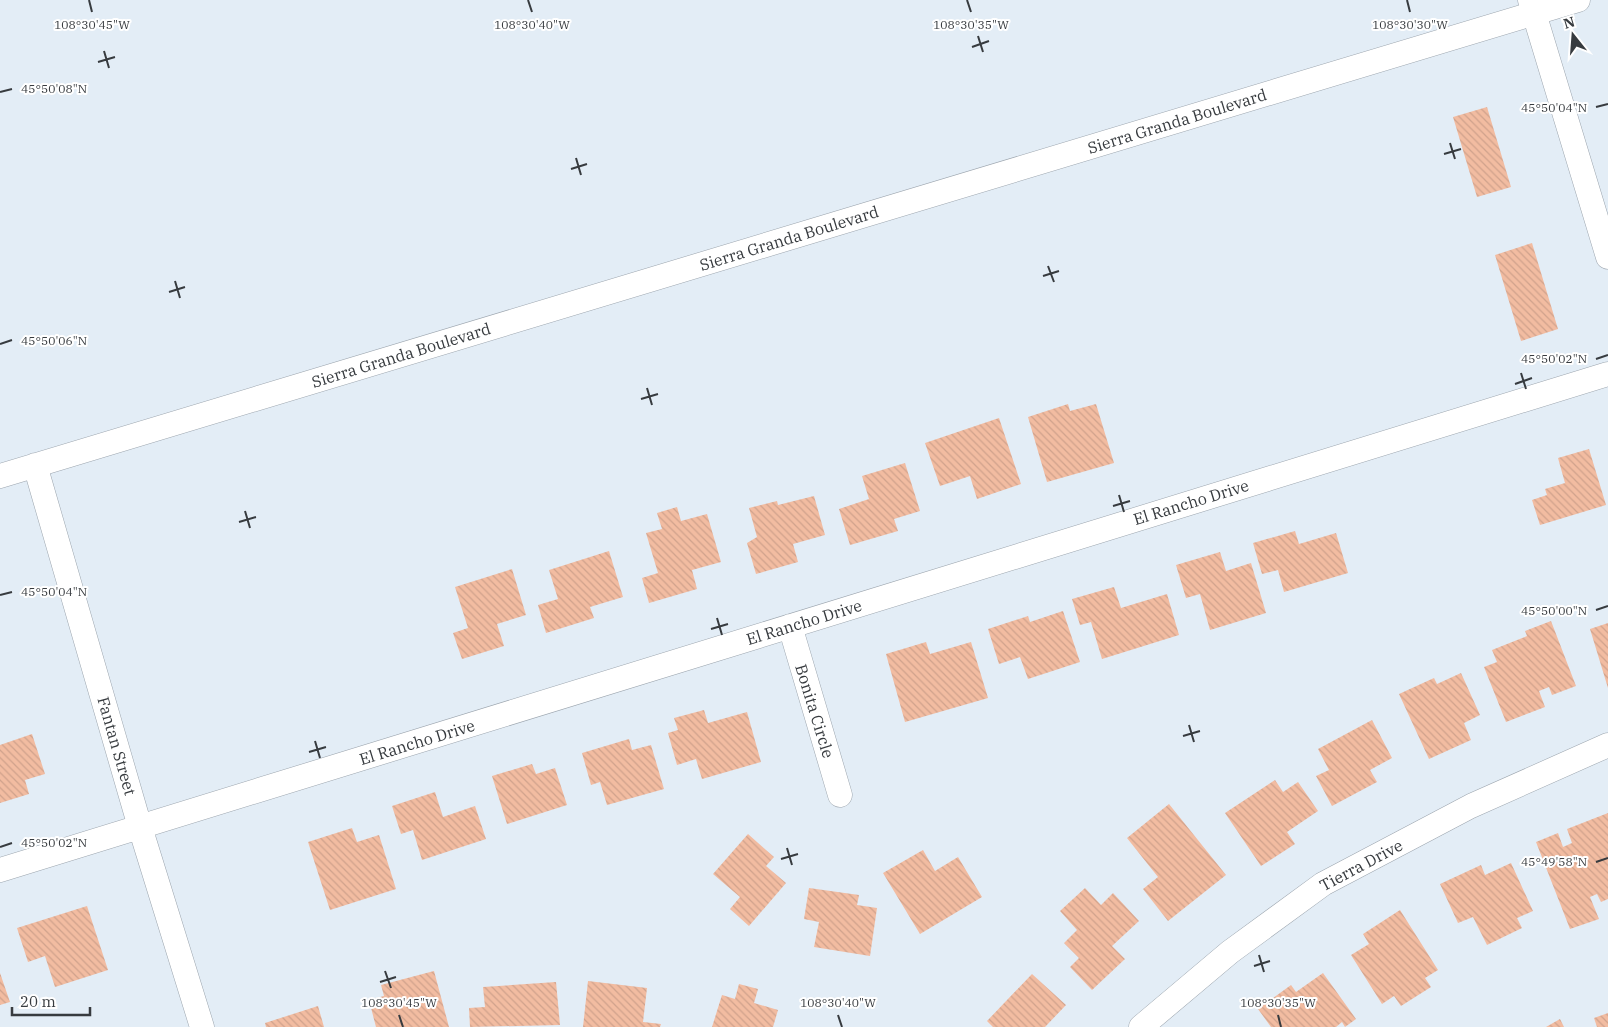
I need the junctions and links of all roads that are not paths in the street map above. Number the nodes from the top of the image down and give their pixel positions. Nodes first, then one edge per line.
1 (1578, 0) edge
2 (1532, 7) edge
3 (1608, 257) edge
4 (1608, 374) edge
5 (35, 465) junction
6 (0, 476) edge
7 (790, 626) junction
8 (1608, 745) edge
9 (840, 795) dead end
10 (140, 827) junction
11 (0, 870) edge
12 (202, 1027) edge
13 (1141, 1027) edge

1 - 2 street, Sierra Granda Boulevard
2 - 3 street
2 - 5 street, Sierra Granda Boulevard
4 - 7 street, El Rancho Drive
5 - 6 street, Sierra Granda Boulevard
5 - 10 street, Fantan Street
7 - 9 street, Bonita Circle
7 - 10 street, El Rancho Drive
8 - 13 street, Tierra Drive
10 - 11 street, El Rancho Drive
10 - 12 street, Fantan Street

